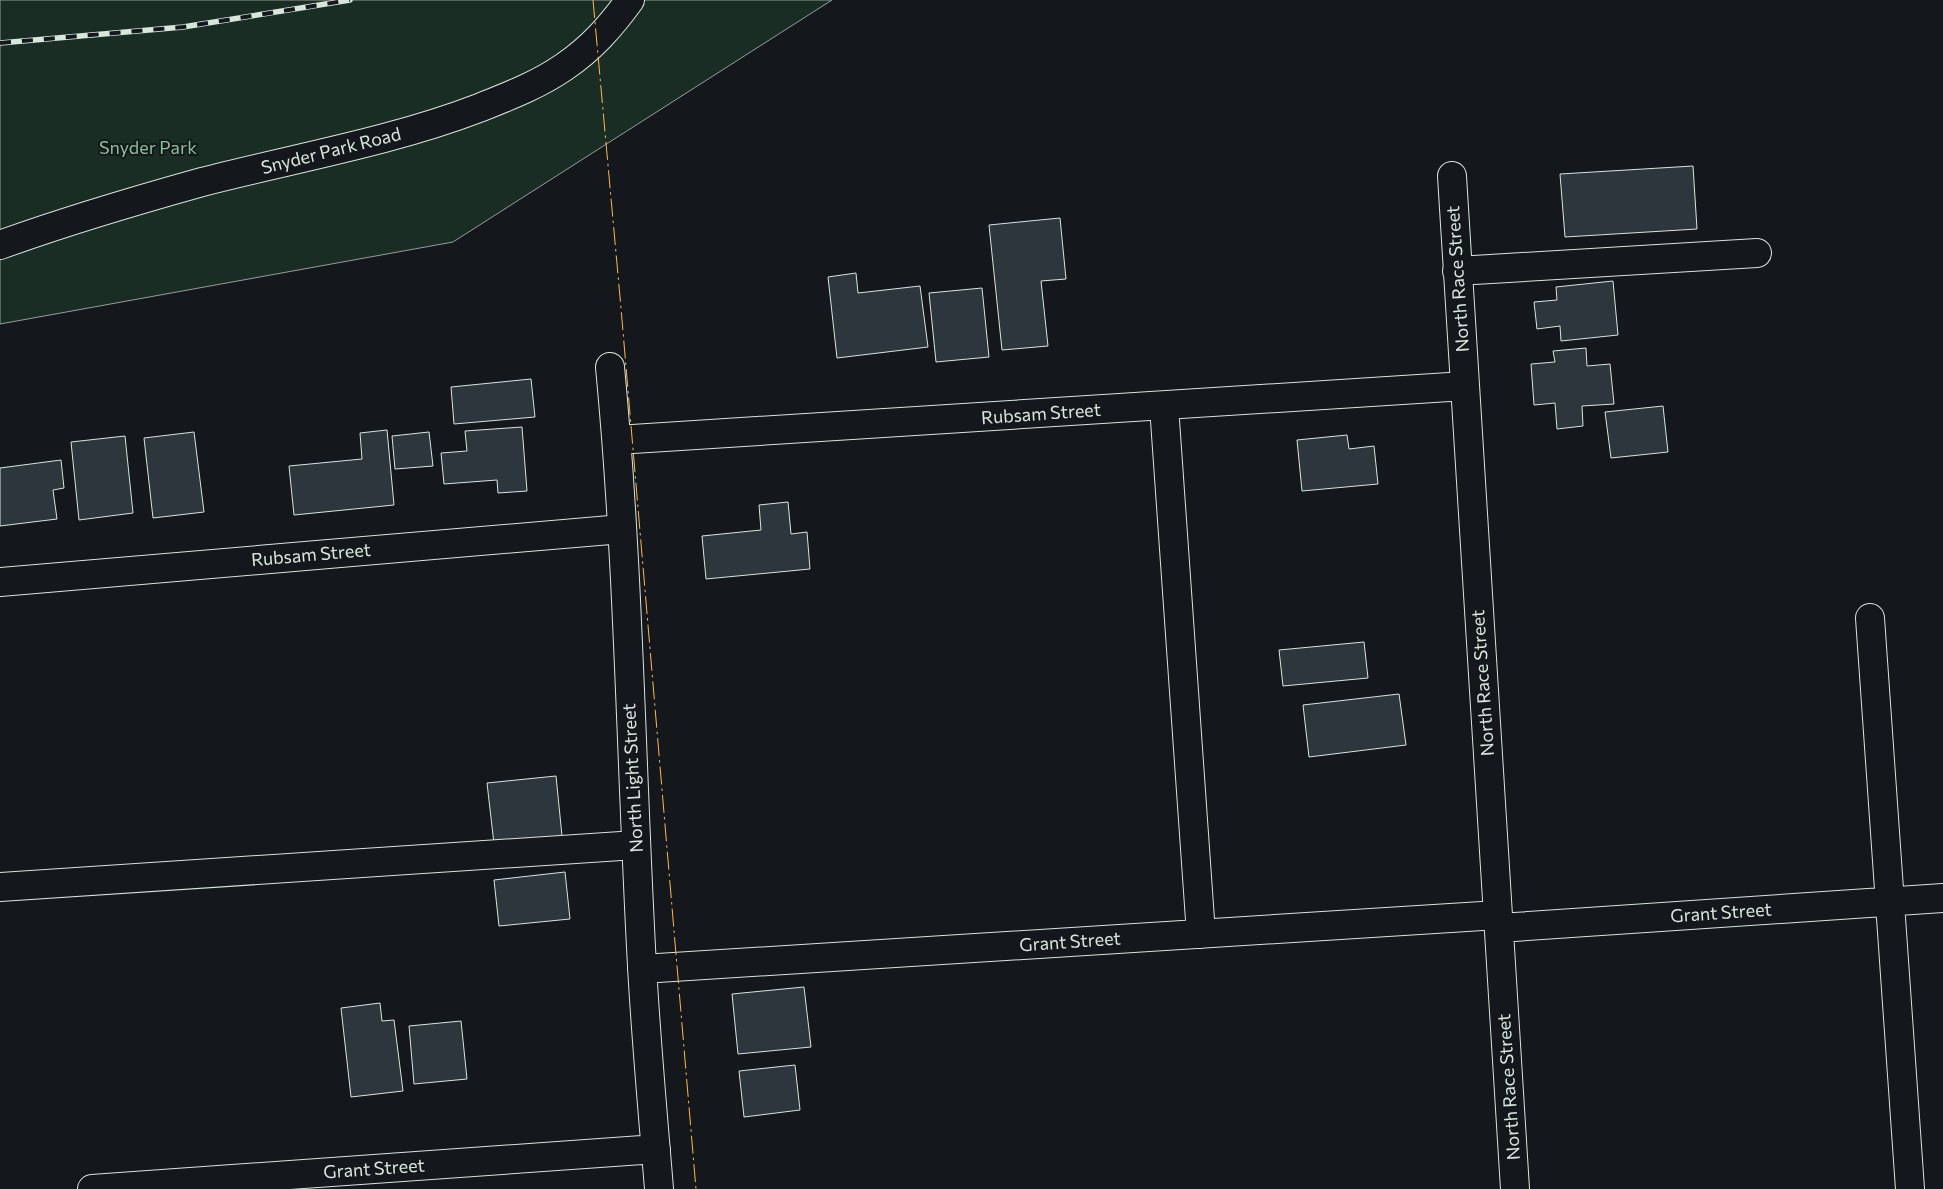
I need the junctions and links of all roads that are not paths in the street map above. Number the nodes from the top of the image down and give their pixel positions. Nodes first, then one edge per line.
1 (630, 0) edge
2 (1452, 176) dead end
3 (0, 245) edge
4 (1757, 254) dead end
5 (1457, 271) junction
6 (610, 367) dead end
7 (1465, 386) junction
8 (1164, 406) junction
9 (617, 440) junction
10 (622, 529) junction
11 (0, 582) edge
12 (1870, 618) dead end
13 (636, 845) junction
14 (0, 888) edge
15 (1943, 898) edge
16 (1890, 902) junction
17 (1498, 922) junction
18 (1201, 934) junction
19 (642, 969) junction
20 (656, 1149) junction
21 (92, 1189) edge
22 (659, 1189) edge
23 (1515, 1189) edge
24 (1910, 1189) edge

1 - 3 street, Snyder Park Road
2 - 5 street, North Race Street
4 - 5 street
5 - 7 street, North Race Street
6 - 9 street, North Light Street
7 - 8 street, Rubsam Street
7 - 17 street, North Race Street
8 - 9 street, Rubsam Street
8 - 18 street
9 - 10 street, North Light Street
10 - 11 street, Rubsam Street
10 - 13 street, North Light Street
12 - 16 street
13 - 14 street
13 - 19 street, North Light Street
15 - 16 street, Grant Street
16 - 17 street, Grant Street
16 - 24 street
17 - 18 street, Grant Street
17 - 23 street, North Race Street
18 - 19 street, Grant Street
19 - 20 street, North Light Street
20 - 21 street, Grant Street
20 - 22 street, North Light Street

